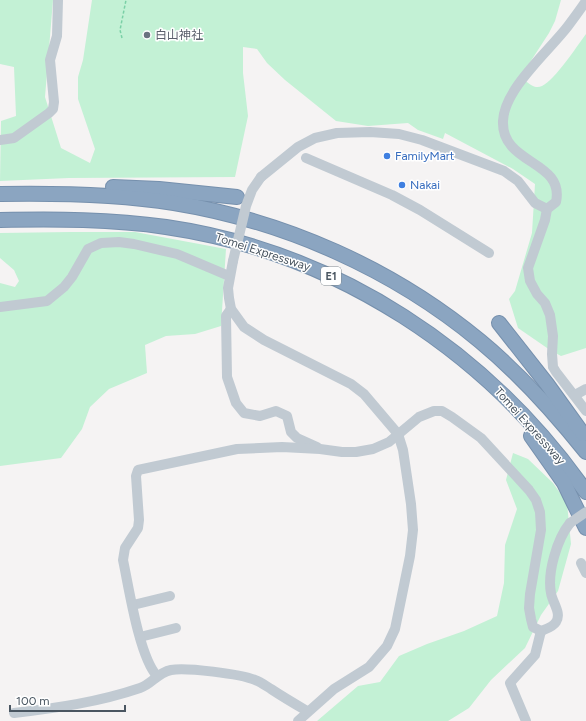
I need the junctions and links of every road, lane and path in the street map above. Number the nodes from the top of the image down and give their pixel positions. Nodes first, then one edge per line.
1 (58, 0) edge
2 (126, 0) edge
3 (586, 1) edge
4 (122, 38) dead end
5 (0, 140) edge
6 (306, 158) dead end
7 (0, 194) edge
8 (33, 194) junction
9 (237, 197) dead end
10 (547, 209) junction
11 (0, 220) edge
12 (490, 253) dead end
13 (229, 276) junction
14 (339, 280) junction
15 (0, 306) edge
16 (232, 309) junction
17 (498, 323) dead end
18 (586, 388) edge
19 (575, 395) junction
20 (586, 411) edge
21 (398, 434) junction
22 (586, 438) edge
23 (320, 449) junction
24 (586, 452) edge
25 (586, 492) edge
26 (586, 512) edge
27 (586, 528) edge
28 (581, 563) dead end
29 (586, 573) edge
30 (170, 596) dead end
31 (133, 605) junction
32 (176, 628) dead end
33 (540, 631) junction
34 (140, 636) junction
35 (157, 676) junction
36 (307, 711) junction
37 (14, 713) dead end
38 (298, 721) edge
39 (526, 721) edge

1 - 5 street
2 - 4 path
3 - 10 street
6 - 12 street
7 - 8 highway, Tomei Expressway / E1
8 - 9 highway
8 - 24 highway, Tomei Expressway / E1
10 - 13 street, bridge
10 - 19 street
11 - 14 highway, Tomei Expressway / E1
13 - 15 street
13 - 16 street
14 - 25 highway, Tomei Expressway / E1
14 - 27 highway
16 - 21 street
16 - 23 street
17 - 22 highway
18 - 19 street
19 - 20 street
21 - 23 street
21 - 33 street
21 - 36 street
23 - 31 street
26 - 33 street, bridge
28 - 29 street
30 - 31 street
31 - 34 street
32 - 34 street
33 - 39 street
34 - 35 street
35 - 36 street
35 - 37 street
36 - 38 street

